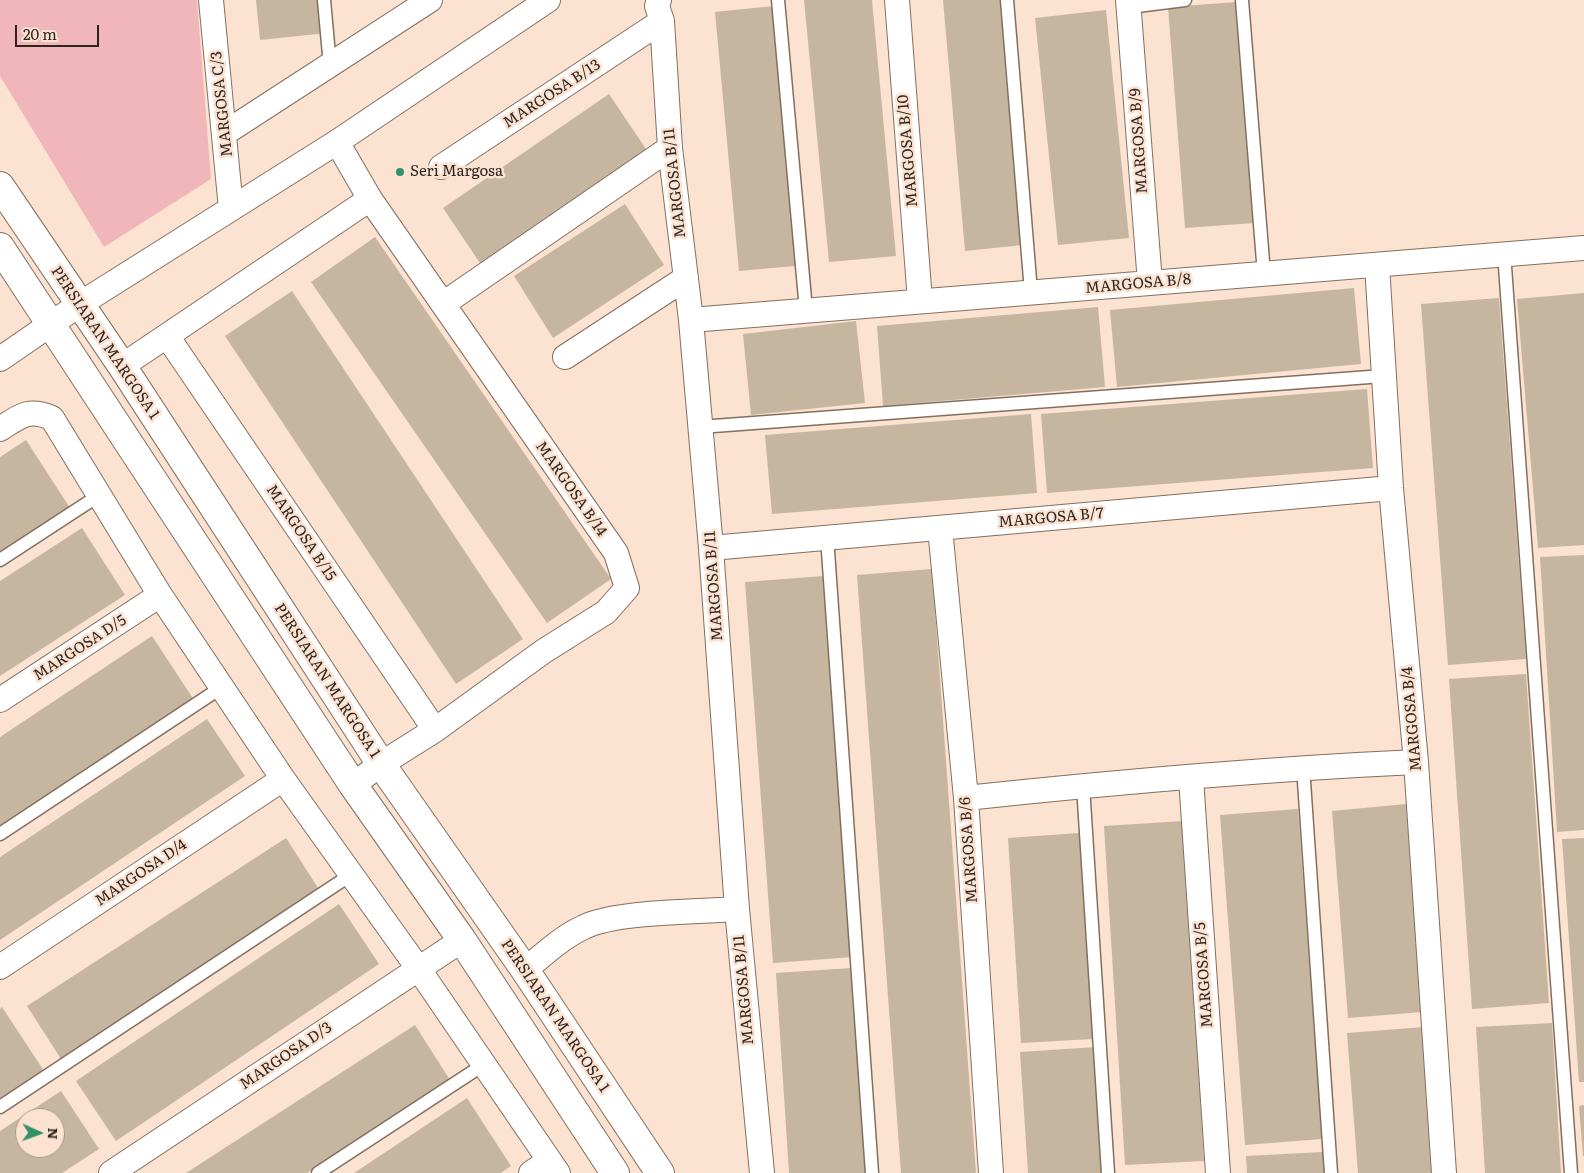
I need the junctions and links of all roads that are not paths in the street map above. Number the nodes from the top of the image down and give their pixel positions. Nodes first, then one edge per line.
1 (211, 0) edge
2 (324, 0) edge
3 (430, 0) edge
4 (548, 0) edge
5 (778, 0) edge
6 (897, 0) edge
7 (1007, 0) edge
8 (1185, 0) edge
9 (1242, 0) edge
10 (1128, 3) edge
11 (660, 10) edge
12 (330, 66) junction
13 (225, 133) junction
14 (338, 142) junction
15 (670, 148) junction
16 (441, 166) dead end
17 (0, 186) edge
18 (370, 199) junction
19 (231, 209) junction
20 (0, 248) edge
21 (1584, 248) edge
22 (1504, 253) junction
23 (1377, 265) junction
24 (1264, 274) junction
25 (686, 278) junction
26 (1150, 283) junction
27 (1031, 292) junction
28 (920, 301) junction
29 (80, 304) junction
30 (443, 304) junction
31 (806, 310) junction
32 (691, 320) junction
33 (51, 323) junction
34 (167, 336) junction
35 (566, 357) dead end
36 (0, 359) edge
37 (122, 366) junction
38 (1383, 376) junction
39 (700, 427) junction
40 (0, 429) edge
41 (1391, 488) junction
42 (98, 496) junction
43 (940, 528) junction
44 (827, 537) junction
45 (711, 548) junction
46 (0, 560) edge
47 (160, 596) junction
48 (222, 687) junction
49 (0, 700) edge
50 (435, 730) junction
51 (1416, 762) junction
52 (381, 764) junction
53 (1303, 767) junction
54 (1191, 778) junction
55 (283, 780) junction
56 (354, 785) junction
57 (1083, 786) junction
58 (966, 798) junction
59 (0, 834) edge
60 (352, 874) junction
61 (737, 909) junction
62 (462, 940) junction
63 (0, 967) edge
64 (418, 968) junction
65 (525, 970) junction
66 (483, 1065) junction
67 (0, 1106) edge
68 (546, 1169) edge
69 (112, 1173) edge
70 (318, 1173) edge
71 (614, 1173) edge
72 (660, 1173) edge
73 (762, 1173) edge
74 (872, 1173) edge
75 (991, 1173) edge
76 (1108, 1173) edge
77 (1218, 1173) edge
78 (1330, 1173) edge
79 (1444, 1173) edge
80 (1571, 1173) edge

1 - 13 street, MARGOSA C/3
2 - 12 lane
3 - 12 street
4 - 14 street
5 - 31 lane
6 - 28 street, MARGOSA B/10
7 - 27 lane
8 - 10 lane
9 - 24 lane
10 - 26 street, MARGOSA B/9
11 - 15 street, MARGOSA B/11
11 - 16 street, MARGOSA B/13
12 - 13 street
13 - 19 street, MARGOSA C/3
14 - 18 street, MARGOSA B/14
14 - 19 street
15 - 25 street, MARGOSA B/11
15 - 30 street
17 - 29 street, PERSIARAN MARGOSA 1
18 - 30 street, MARGOSA B/14
18 - 34 street
19 - 29 street
20 - 33 street
21 - 22 street, MARGOSA B/8
22 - 23 street, MARGOSA B/8
22 - 80 lane
23 - 24 street, MARGOSA B/8
23 - 38 street, MARGOSA B/4
24 - 26 street, MARGOSA B/8
25 - 32 street, MARGOSA B/11
25 - 35 street
26 - 27 street, MARGOSA B/8
27 - 28 street, MARGOSA B/8
28 - 31 street, MARGOSA B/8
29 - 33 street
29 - 37 street, PERSIARAN MARGOSA 1
30 - 50 street, MARGOSA B/14
31 - 32 street, MARGOSA B/8
32 - 39 street, MARGOSA B/11
33 - 36 street
33 - 56 street
34 - 37 street
34 - 50 street, MARGOSA B/15
37 - 52 street, PERSIARAN MARGOSA 1
38 - 39 lane
38 - 41 street, MARGOSA B/4
39 - 45 street, MARGOSA B/11
40 - 42 street
41 - 43 street, MARGOSA B/7
41 - 51 street, MARGOSA B/4
42 - 46 lane
42 - 47 street
43 - 44 street, MARGOSA B/7
43 - 58 street, MARGOSA B/6
44 - 45 street, MARGOSA B/7
44 - 74 lane
45 - 61 street, MARGOSA B/11
47 - 48 street
47 - 49 street, MARGOSA D/5
48 - 55 street
48 - 59 lane
50 - 52 street, MARGOSA B/14
51 - 53 street
51 - 79 street, MARGOSA B/4
52 - 56 street, MARGOSA B/14
52 - 65 street, PERSIARAN MARGOSA 1
53 - 54 street
53 - 78 lane
54 - 57 street
54 - 77 street, MARGOSA B/5
55 - 60 street
55 - 63 street, MARGOSA D/4
56 - 62 street
57 - 58 street
57 - 76 lane
58 - 75 street, MARGOSA B/6
60 - 64 street
60 - 67 lane
61 - 65 street
61 - 73 street, MARGOSA B/11
62 - 64 street, MARGOSA D/3
62 - 71 street
64 - 66 street
64 - 69 street, MARGOSA D/3
65 - 72 street, PERSIARAN MARGOSA 1
66 - 68 street
66 - 70 lane

